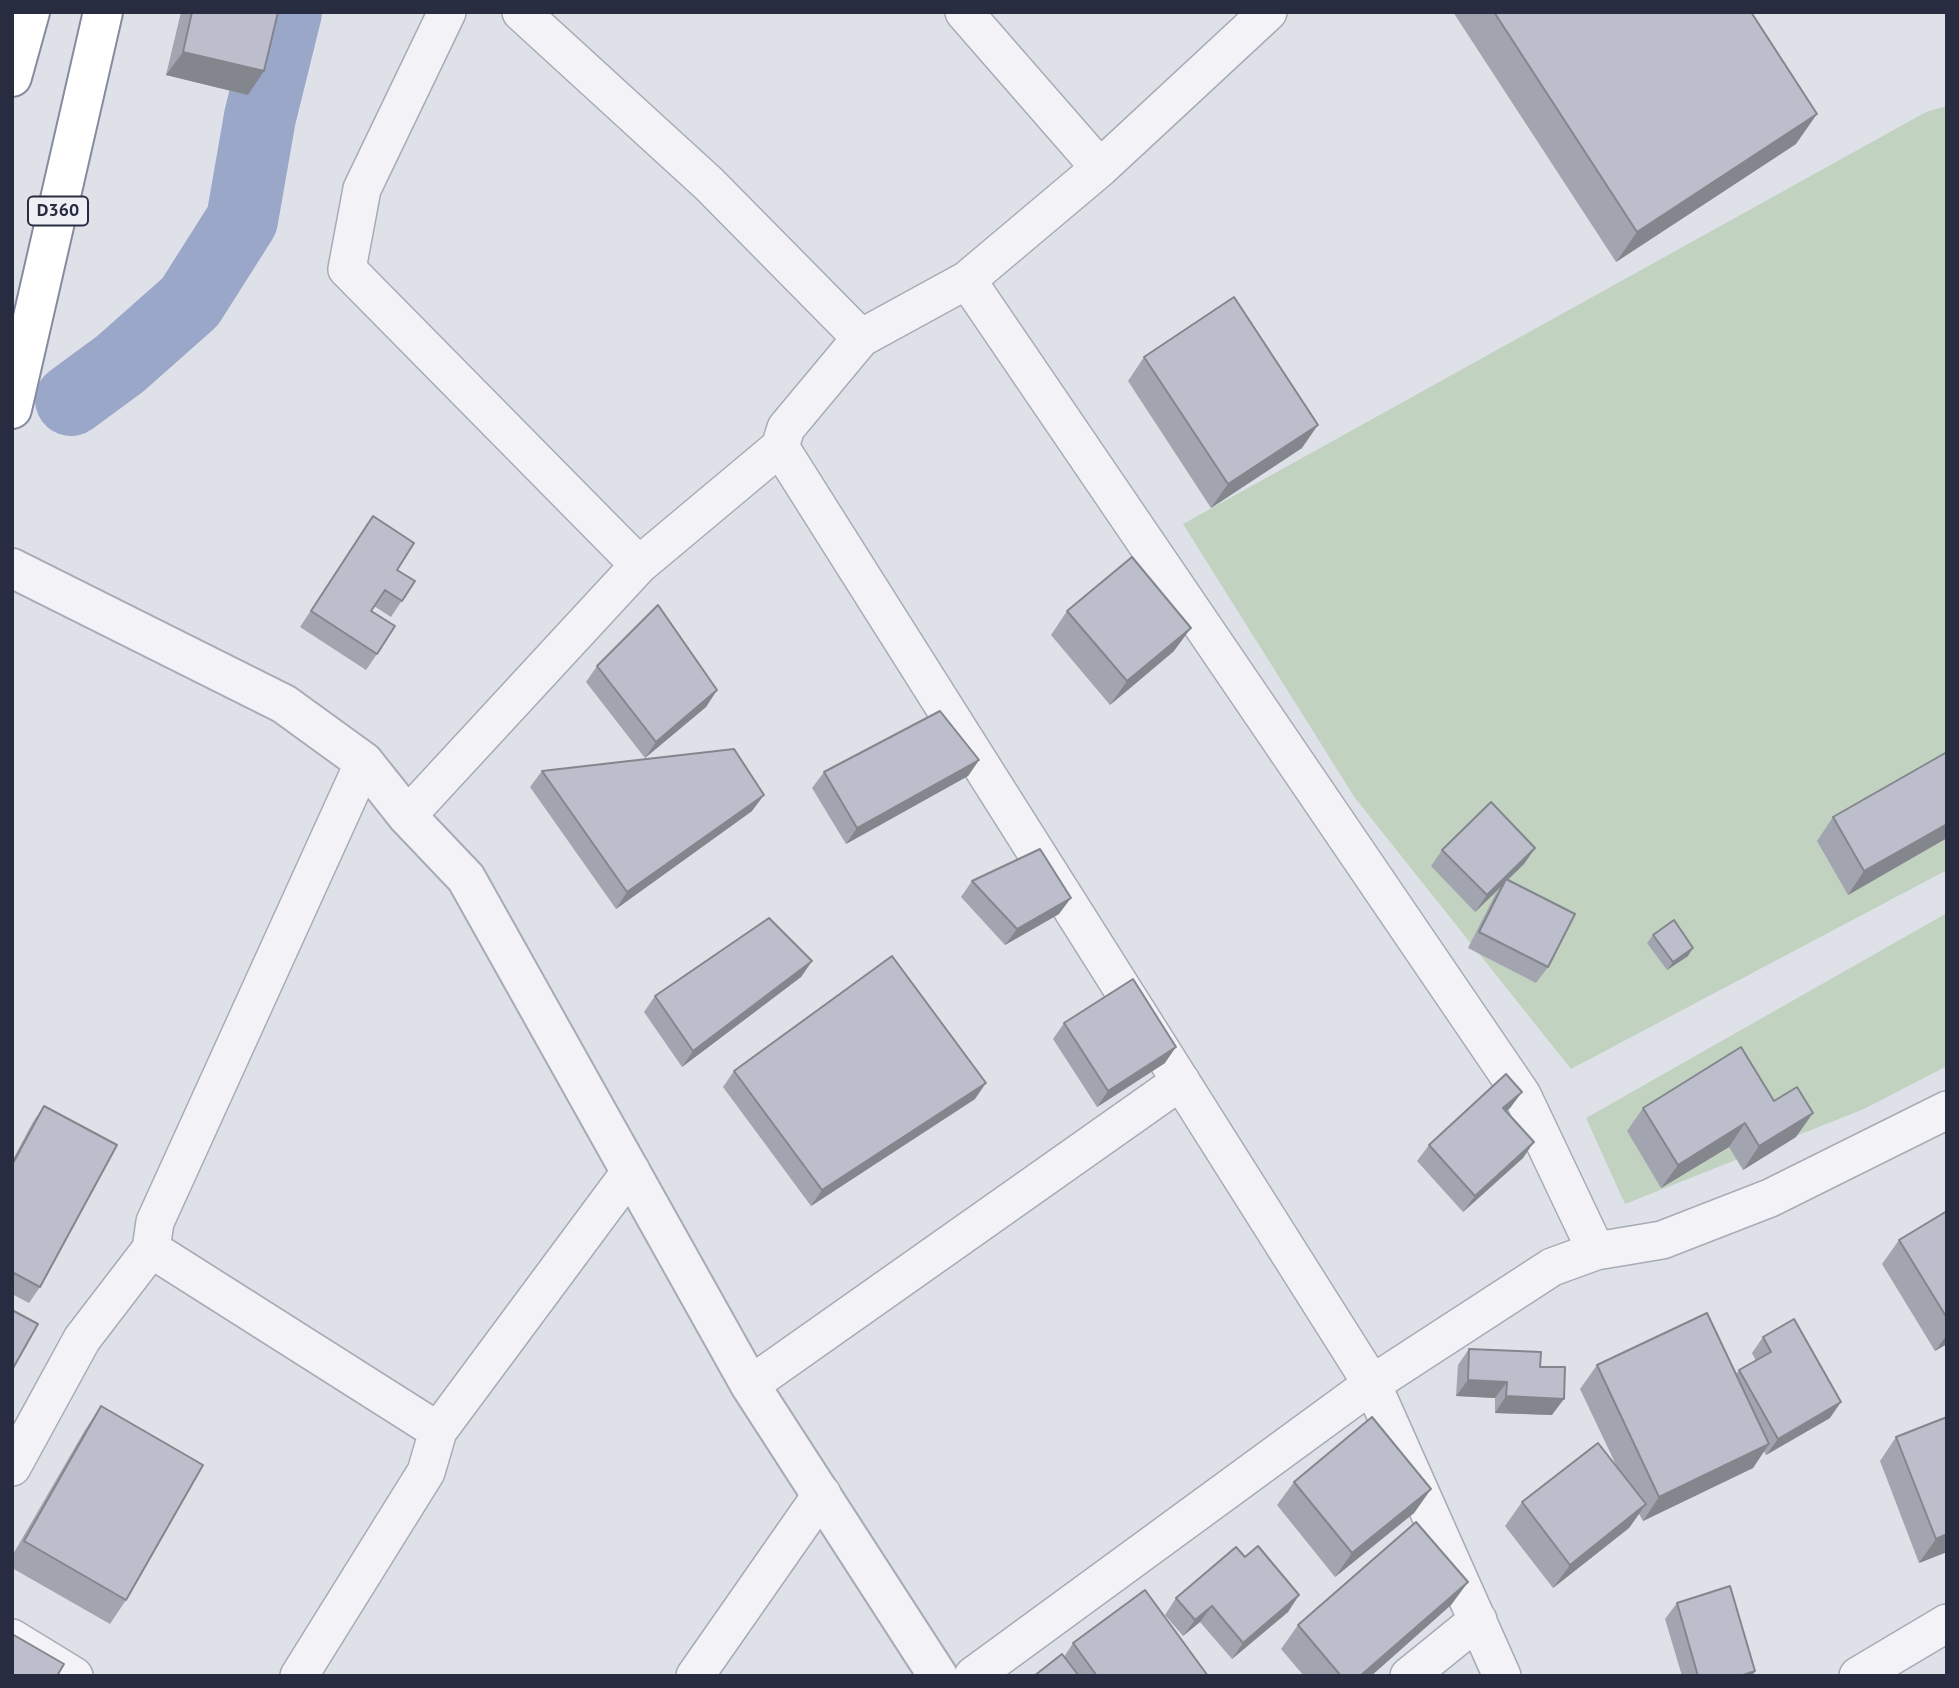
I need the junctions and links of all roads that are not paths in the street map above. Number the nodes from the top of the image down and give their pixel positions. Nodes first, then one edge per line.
1 (30, 12) edge
2 (103, 12) edge
3 (447, 12) edge
4 (521, 12) edge
5 (964, 12) edge
6 (1268, 12) edge
7 (12, 77) edge
8 (1100, 168) junction
9 (967, 280) junction
10 (861, 338) junction
11 (12, 409) edge
12 (780, 447) junction
13 (639, 565) junction
14 (12, 568) edge
15 (364, 762) junction
16 (407, 816) junction
17 (1181, 1081) junction
18 (1947, 1110) edge
19 (631, 1171) junction
20 (151, 1249) junction
21 (1596, 1251) junction
22 (1372, 1384) junction
23 (750, 1385) junction
24 (438, 1431) junction
25 (12, 1467) edge
26 (822, 1494) junction
27 (1478, 1620) junction
28 (1947, 1623) edge
29 (12, 1638) edge
30 (74, 1676) edge
31 (299, 1676) edge
32 (695, 1676) edge
33 (938, 1676) edge
34 (973, 1676) edge
35 (1409, 1676) edge
36 (1502, 1676) edge
37 (1858, 1676) edge

1 - 7 highway
2 - 11 highway, D360
3 - 13 street
4 - 10 street
5 - 8 street
6 - 8 street
8 - 9 street
9 - 10 street
9 - 21 street
10 - 12 street
12 - 13 street
12 - 17 street
13 - 16 street
14 - 15 street
15 - 16 street
15 - 20 street
16 - 19 street
17 - 22 street
17 - 23 street
18 - 21 street
19 - 23 street
19 - 24 street
20 - 24 street
20 - 25 street
21 - 22 street
22 - 27 street
22 - 34 street
23 - 26 street
24 - 31 street
26 - 32 street
26 - 33 street
27 - 35 street
27 - 36 street
28 - 37 street
29 - 30 street

